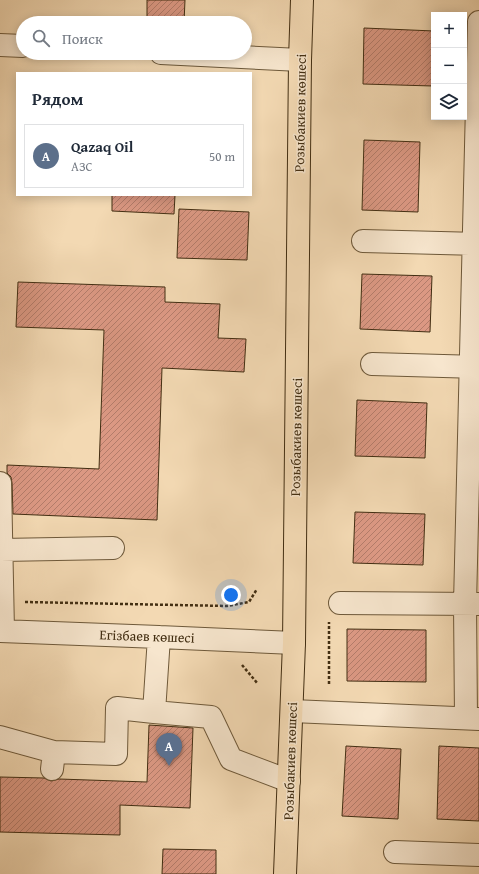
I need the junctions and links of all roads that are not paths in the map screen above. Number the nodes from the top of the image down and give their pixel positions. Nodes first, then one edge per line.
1 (302, 0) edge
2 (479, 22) edge
3 (0, 45) edge
4 (16, 46) edge
5 (252, 58) edge
6 (300, 60) junction
7 (363, 241) dead end
8 (476, 244) edge
9 (372, 364) dead end
10 (475, 367) edge
11 (0, 483) edge
12 (112, 548) dead end
13 (1, 550) junction
14 (472, 604) edge
15 (335, 612) road end
16 (2, 631) edge
17 (159, 637) junction
18 (294, 643) junction
19 (292, 711) junction
20 (154, 712) junction
21 (472, 719) edge
22 (0, 737) edge
23 (289, 781) junction
24 (395, 852) dead end
25 (479, 855) edge
26 (285, 874) edge

1 - 6 main road, Розыбакиев көшесі
2 - 8 street
3 - 4 street
5 - 6 street
6 - 18 main road, Розыбакиев көшесі
7 - 8 street
8 - 10 street
9 - 10 street
10 - 14 street
11 - 13 street
12 - 13 street
13 - 16 street
14 - 15 street
14 - 21 street
16 - 17 street, Егізбаев көшесі
17 - 18 street, Егізбаев көшесі
17 - 20 street
18 - 19 main road, Розыбакиев көшесі
19 - 21 street
19 - 23 main road, Розыбакиев көшесі
20 - 22 street
20 - 23 street
23 - 26 main road, Розыбакиев көшесі
24 - 25 street

